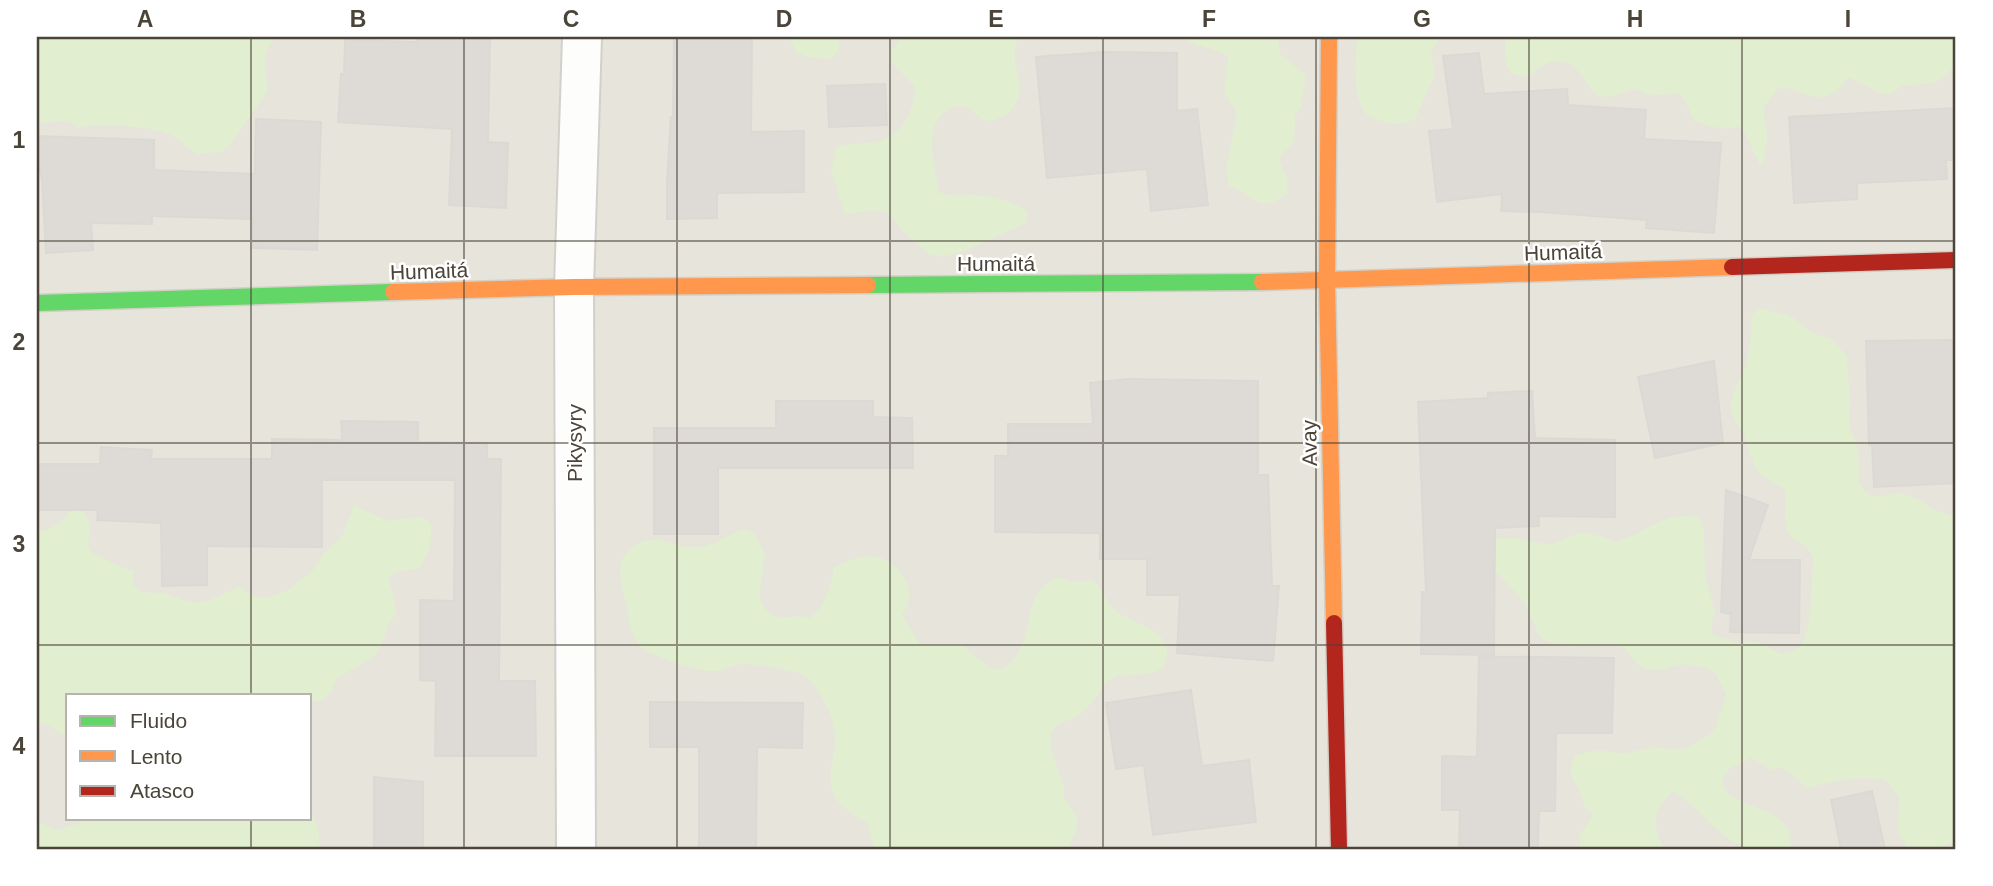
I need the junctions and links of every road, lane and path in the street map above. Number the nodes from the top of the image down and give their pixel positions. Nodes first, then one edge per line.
1 (582, 37) edge
2 (1329, 37) edge
3 (1956, 260) edge
4 (1327, 281) junction
5 (574, 287) junction
6 (37, 303) edge
7 (576, 849) edge
8 (1339, 849) edge

1 - 5 street, Pikysyry
2 - 4 street, Avay
3 - 4 street, Humaitá
4 - 5 street, Humaitá
4 - 8 street, Avay
5 - 6 street, Humaitá
5 - 7 street, Pikysyry

